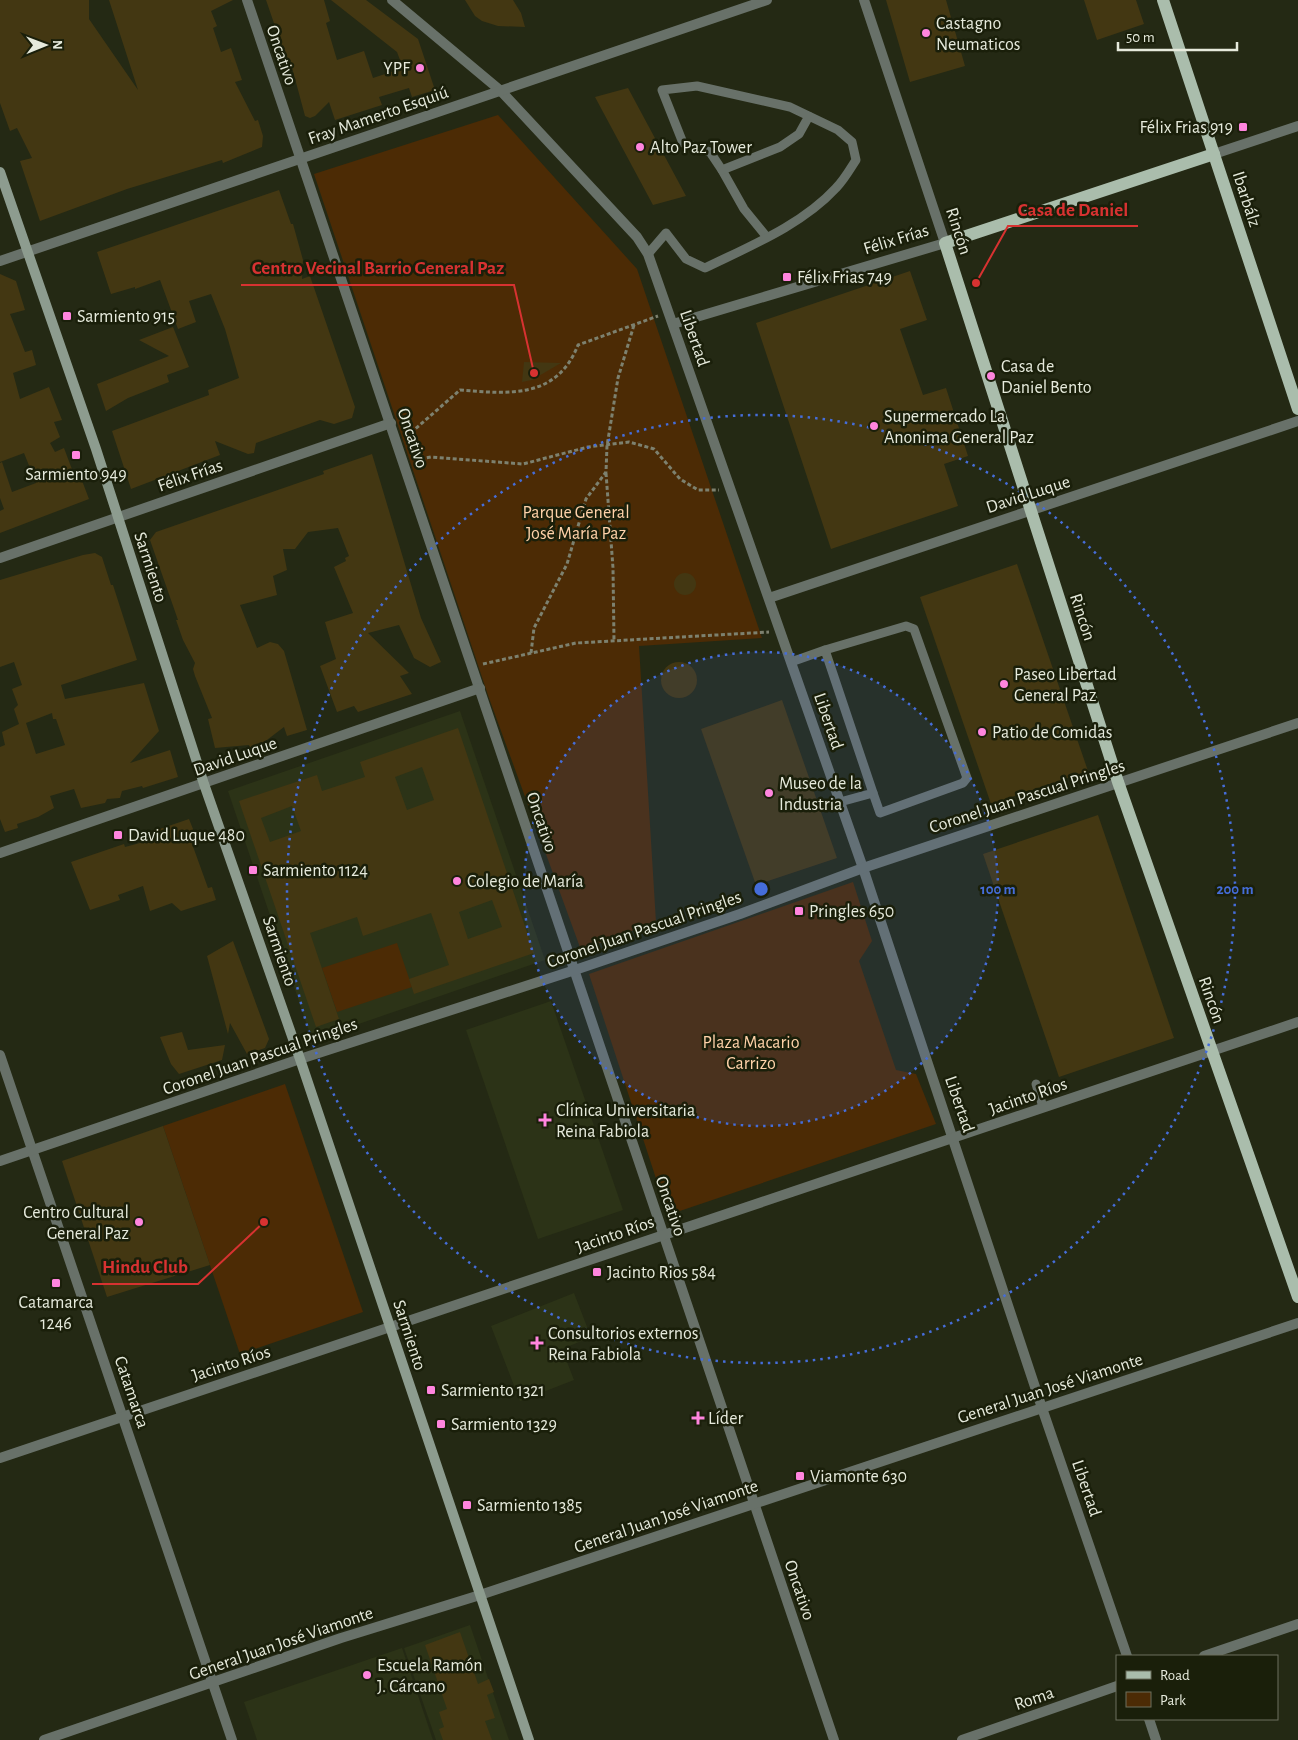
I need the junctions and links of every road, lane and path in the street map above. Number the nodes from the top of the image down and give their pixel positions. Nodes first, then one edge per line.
1 (247, 0) edge
2 (392, 0) edge
3 (767, 0) edge
4 (864, 0) edge
5 (1163, 0) edge
6 (501, 91) junction
7 (809, 116) junction
8 (1298, 126) edge
9 (1214, 154) junction
10 (300, 159) junction
11 (722, 170) junction
12 (0, 172) edge
13 (766, 236) junction
14 (945, 243) junction
15 (28, 252) junction
16 (648, 254) junction
17 (0, 261) edge
18 (669, 312) junction
19 (673, 324) junction
20 (634, 325) junction
21 (1298, 410) edge
22 (1298, 421) edge
23 (391, 423) junction
24 (398, 444) junction
25 (607, 446) junction
26 (404, 462) junction
27 (606, 472) junction
28 (731, 490) junction
29 (1030, 510) junction
30 (119, 519) junction
31 (0, 558) edge
32 (769, 598) junction
33 (780, 631) junction
34 (614, 641) junction
35 (825, 650) junction
36 (531, 654) junction
37 (791, 662) junction
38 (472, 667) junction
39 (480, 688) junction
40 (1298, 724) edge
41 (1118, 782) junction
42 (204, 784) junction
43 (873, 793) junction
44 (840, 802) junction
45 (0, 853) edge
46 (863, 868) junction
47 (575, 970) junction
48 (1298, 1022) edge
49 (1212, 1051) junction
50 (0, 1055) edge
51 (300, 1059) junction
52 (1036, 1084) dead end
53 (1043, 1108) junction
54 (954, 1138) junction
55 (32, 1150) junction
56 (0, 1161) edge
57 (664, 1235) junction
58 (1298, 1297) edge
59 (1298, 1323) edge
60 (390, 1327) junction
61 (1042, 1408) junction
62 (124, 1416) junction
63 (0, 1458) edge
64 (754, 1503) junction
65 (480, 1595) junction
66 (1298, 1624) edge
67 (1127, 1655) edge
68 (1207, 1655) edge
69 (213, 1684) junction
70 (1116, 1686) edge
71 (1149, 1720) edge
72 (44, 1740) edge
73 (232, 1740) edge
74 (529, 1740) edge
75 (834, 1740) edge
76 (962, 1740) edge
77 (1156, 1740) edge

1 - 10 street, Oncativo
2 - 6 street, Libertad
3 - 6 street, Fray Mamerto Esquiú
4 - 14 street, Rincón
5 - 9 main road, Ibarbálz
6 - 10 street, Fray Mamerto Esquiú
6 - 16 street, Libertad
7 - 11 lane
7 - 11 lane
7 - 13 lane
8 - 9 street, Félix Frías
9 - 14 main road, Félix Frías
9 - 21 main road, Ibarbálz
10 - 15 street, Fray Mamerto Esquiú
10 - 23 street, Oncativo
11 - 13 lane
12 - 15 main road, Sarmiento
13 - 16 lane
14 - 19 street, Félix Frías
14 - 29 main road, Rincón
15 - 17 street, Fray Mamerto Esquiú
15 - 30 main road, Sarmiento
16 - 18 street, Libertad
18 - 19 street, Libertad
18 - 20 path
19 - 28 street, Libertad
20 - 24 path
20 - 25 path
22 - 29 street, David Luque
23 - 24 street, Oncativo
23 - 30 street, Félix Frías
24 - 26 street, Oncativo
25 - 26 path
25 - 27 path
25 - 28 path
26 - 38 street, Oncativo
27 - 34 path
27 - 36 path
28 - 32 street, Libertad
29 - 32 street, David Luque
29 - 41 main road, Rincón
30 - 31 street, Félix Frías
30 - 42 main road, Sarmiento
32 - 33 street, Libertad
33 - 34 path
33 - 37 street, Libertad
34 - 36 path
35 - 37 lane
35 - 43 lane
35 - 43 lane
36 - 38 path
37 - 44 street, Libertad
38 - 39 street, Oncativo
39 - 42 street, David Luque
39 - 47 street, Oncativo
40 - 41 street, Coronel Juan Pascual Pringles
41 - 46 street, Coronel Juan Pascual Pringles
41 - 49 main road, Rincón
42 - 45 street, David Luque
42 - 51 main road, Sarmiento
43 - 44 lane
44 - 46 street, Libertad
46 - 47 street, Coronel Juan Pascual Pringles
46 - 54 street, Libertad
47 - 51 street, Coronel Juan Pascual Pringles
47 - 57 street, Oncativo
48 - 49 street, Jacinto Ríos
49 - 53 street, Jacinto Ríos
49 - 58 main road, Rincón
50 - 55 street, Catamarca
51 - 55 street, Coronel Juan Pascual Pringles
51 - 60 main road, Sarmiento
52 - 53 lane
53 - 54 street, Jacinto Ríos
54 - 57 street, Jacinto Ríos
54 - 61 street, Libertad
55 - 56 street, Coronel Juan Pascual Pringles
55 - 62 street, Catamarca
57 - 60 street, Jacinto Ríos
57 - 64 street, Oncativo
59 - 61 street, General Juan José Viamonte
60 - 62 street, Jacinto Ríos
60 - 65 main road, Sarmiento
61 - 64 street, General Juan José Viamonte
61 - 67 street, Libertad
62 - 63 street, Jacinto Ríos
62 - 69 street, Catamarca
64 - 65 street, General Juan José Viamonte
64 - 75 street, Oncativo
65 - 69 street, General Juan José Viamonte
65 - 74 main road, Sarmiento
66 - 68 street
69 - 72 street, General Juan José Viamonte
69 - 73 street, Catamarca
70 - 76 street, Roma
71 - 77 street

